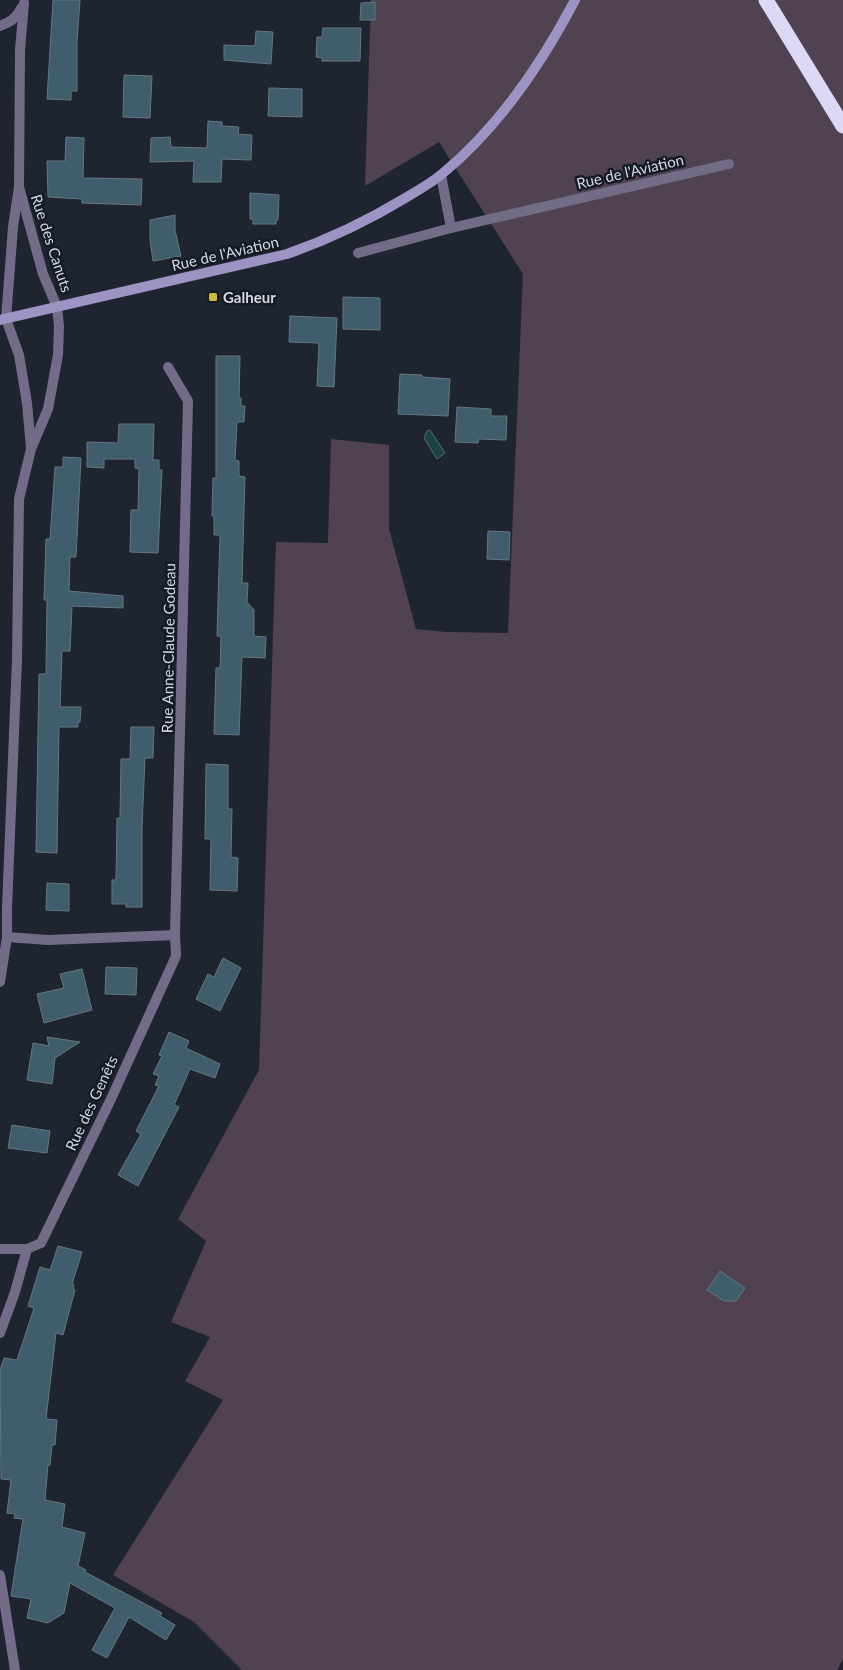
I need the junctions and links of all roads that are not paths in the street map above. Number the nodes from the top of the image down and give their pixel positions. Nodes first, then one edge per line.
1 (575, 0) edge
2 (766, 0) edge
3 (24, 1) edge
4 (0, 26) edge
5 (843, 126) edge
6 (729, 164) dead end
7 (441, 175) junction
8 (19, 187) junction
9 (451, 228) junction
10 (358, 252) dead end
11 (57, 307) junction
12 (3, 319) edge
13 (168, 367) dead end
14 (31, 449) junction
15 (175, 935) junction
16 (8, 937) junction
17 (2, 954) edge
18 (0, 982) edge
19 (0, 1249) edge
20 (27, 1250) junction
21 (0, 1333) edge
22 (0, 1575) edge
23 (14, 1670) edge

1 - 7 street, Rue de l'Aviation
2 - 5 highway
3 - 4 street
3 - 8 street, Rue des Canuts
6 - 9 street, Rue de l'Aviation
7 - 9 street
7 - 11 street, Rue de l'Aviation
8 - 11 street, Rue des Canuts
8 - 12 street, Rue des Canuts
9 - 10 street, Rue de l'Aviation
11 - 12 street, Rue de l'Aviation
11 - 14 street, Rue des Canuts
12 - 14 street
13 - 15 street, Rue Anne-Claude Godeau
14 - 16 street
15 - 16 street
15 - 20 street, Rue des Genêts
16 - 17 street
17 - 18 street
19 - 20 street
20 - 21 street
22 - 23 street

